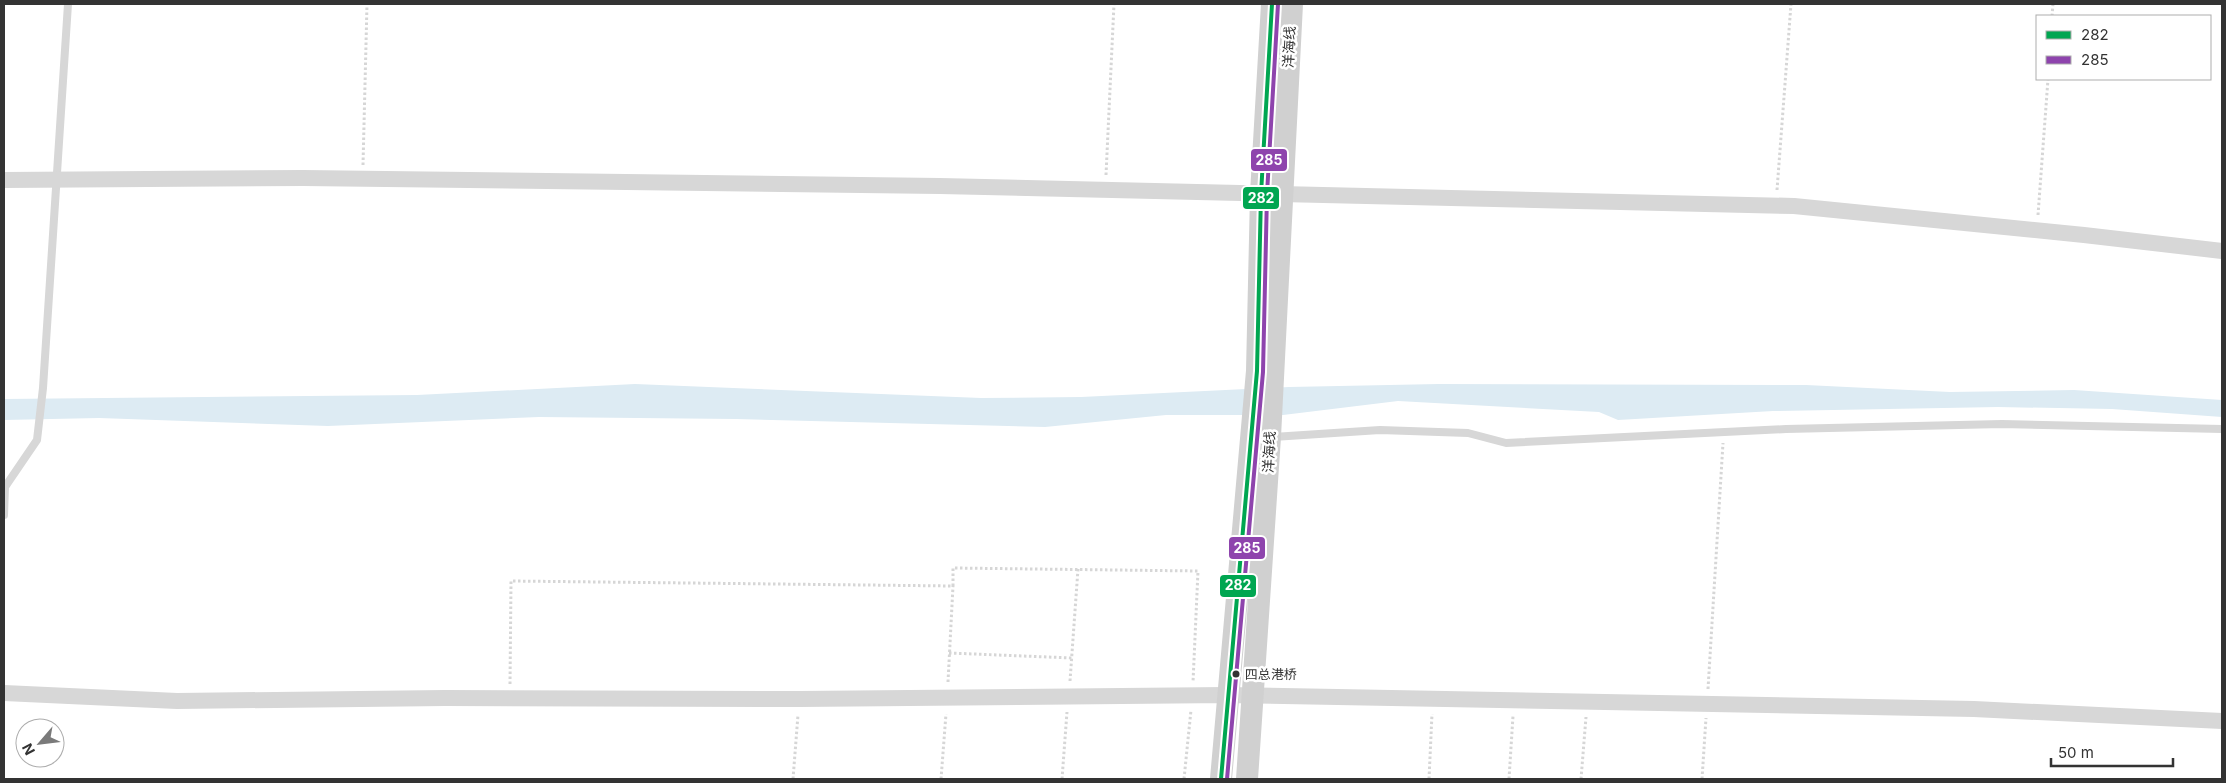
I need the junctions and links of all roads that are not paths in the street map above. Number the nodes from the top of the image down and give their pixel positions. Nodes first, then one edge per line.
1 (68, 4) edge
2 (1272, 4) edge
3 (1292, 4) edge
4 (4, 180) edge
5 (56, 180) junction
6 (1271, 194) junction
7 (2222, 251) edge
8 (2222, 428) edge
9 (1261, 431) junction
10 (4, 515) edge
11 (4, 692) edge
12 (1227, 695) junction
13 (1253, 695) junction
14 (2222, 721) edge
15 (1221, 779) edge
16 (1247, 779) edge

1 - 5 lane
2 - 6 main road, 洋海线
3 - 6 main road, 洋海线
4 - 5 street
5 - 6 street
5 - 10 lane
6 - 7 street
6 - 9 main road, 洋海线
8 - 9 lane
9 - 12 main road, 洋海线
9 - 13 main road, 洋海线
11 - 12 street
12 - 13 street
12 - 15 main road, 洋海线
13 - 14 street
13 - 16 main road, 洋海线

